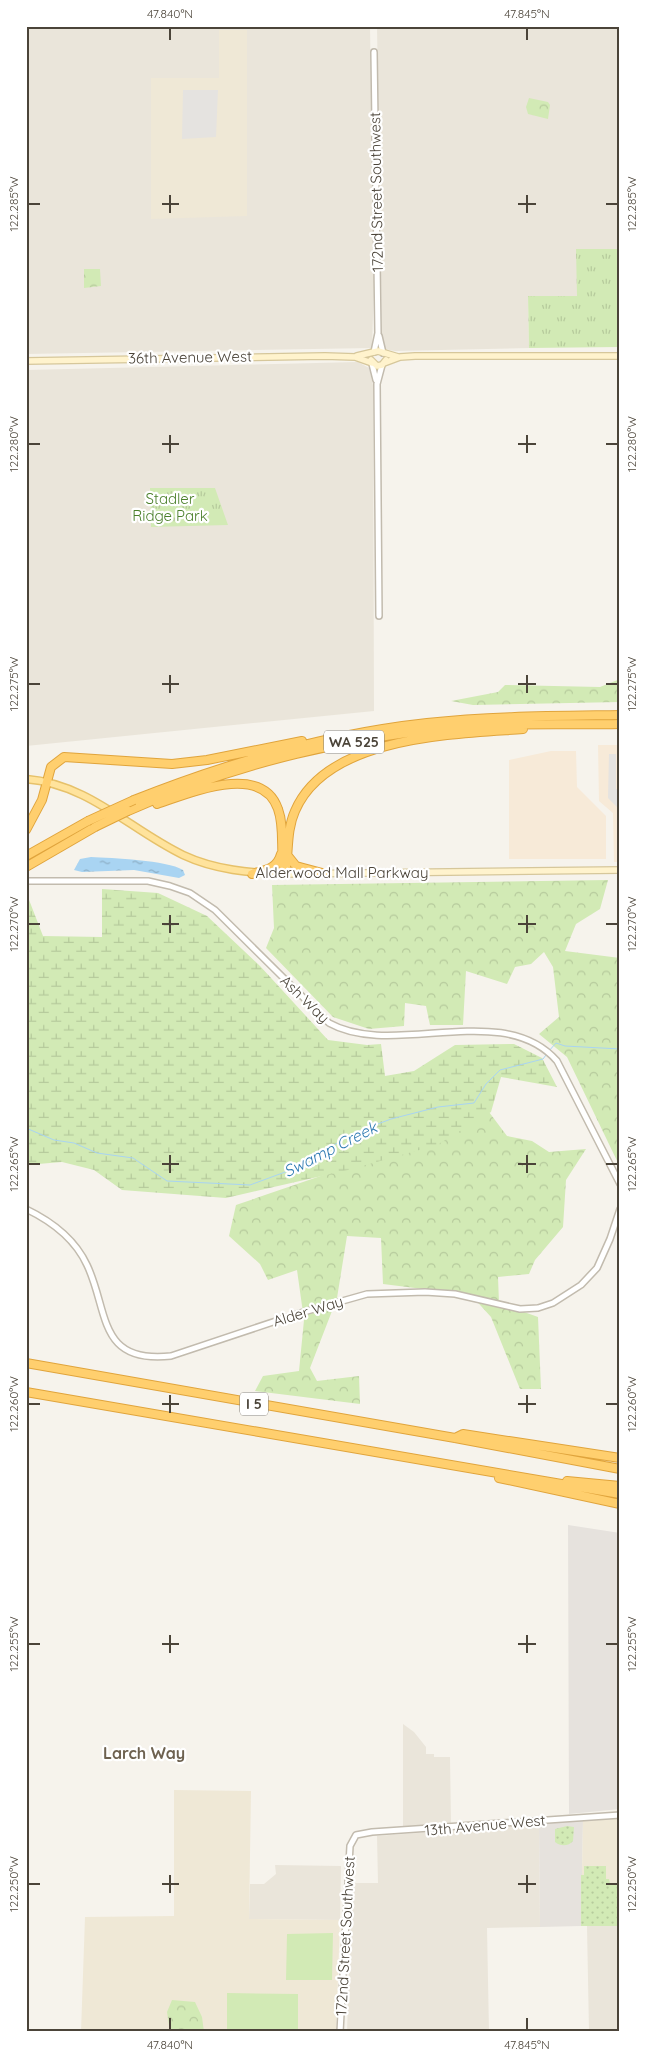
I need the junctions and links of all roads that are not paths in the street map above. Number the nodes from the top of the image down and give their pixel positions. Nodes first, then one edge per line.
1 (374, 52) dead end
2 (378, 333) junction
3 (374, 352) junction
4 (384, 353) junction
5 (620, 356) edge
6 (354, 357) junction
7 (400, 358) junction
8 (26, 361) edge
9 (372, 364) junction
10 (383, 364) junction
11 (377, 384) junction
12 (379, 616) dead end
13 (620, 715) edge
14 (620, 724) edge
15 (570, 725) junction
16 (380, 731) junction
17 (26, 779) edge
18 (46, 781) junction
19 (147, 805) junction
20 (26, 830) edge
21 (285, 853) junction
22 (26, 856) edge
23 (26, 867) edge
24 (620, 870) edge
25 (252, 874) junction
26 (285, 874) junction
27 (326, 874) junction
28 (26, 881) edge
29 (620, 1184) edge
30 (26, 1209) edge
31 (620, 1209) edge
32 (26, 1362) edge
33 (26, 1392) edge
34 (455, 1438) junction
35 (620, 1457) edge
36 (414, 1458) junction
37 (620, 1469) edge
38 (520, 1477) junction
39 (620, 1486) edge
40 (620, 1494) edge
41 (620, 1504) edge
42 (620, 1814) edge
43 (352, 1840) joint
44 (340, 2032) edge

1 - 2 street, 172nd Street Southwest
2 - 3 street, 172nd Street Southwest
2 - 4 street, 172nd Street Southwest
3 - 4 main road
3 - 6 main road, 36th Avenue West
3 - 9 main road
4 - 7 main road
4 - 10 main road
5 - 7 main road
6 - 8 main road, 36th Avenue West
6 - 9 main road, 36th Avenue West
7 - 10 main road
9 - 10 main road, 36th Avenue West
9 - 11 street
10 - 11 street
11 - 12 street
13 - 16 highway, WA 525
14 - 15 highway, WA 525
15 - 19 highway, WA 525
15 - 21 highway
16 - 18 highway
16 - 22 highway, WA 525, bridge
17 - 18 main road, Alderwood Mall Parkway
18 - 20 highway
18 - 25 main road, Alderwood Mall Parkway
19 - 21 highway
19 - 23 highway, bridge
21 - 25 highway
21 - 26 highway
21 - 27 highway
24 - 27 main road, Alderwood Mall Parkway
25 - 26 main road, Alderwood Mall Parkway
26 - 27 main road, Alderwood Mall Parkway
28 - 29 street, Ash Way
30 - 31 street, Alder Way
32 - 34 highway, I 5
33 - 36 highway, I 5
34 - 35 highway
34 - 37 highway, I 5
36 - 38 highway, I 5
36 - 41 highway
38 - 39 highway
38 - 40 highway, I 5
42 - 43 street, 13th Avenue West
43 - 44 street, 172nd Street Southwest

